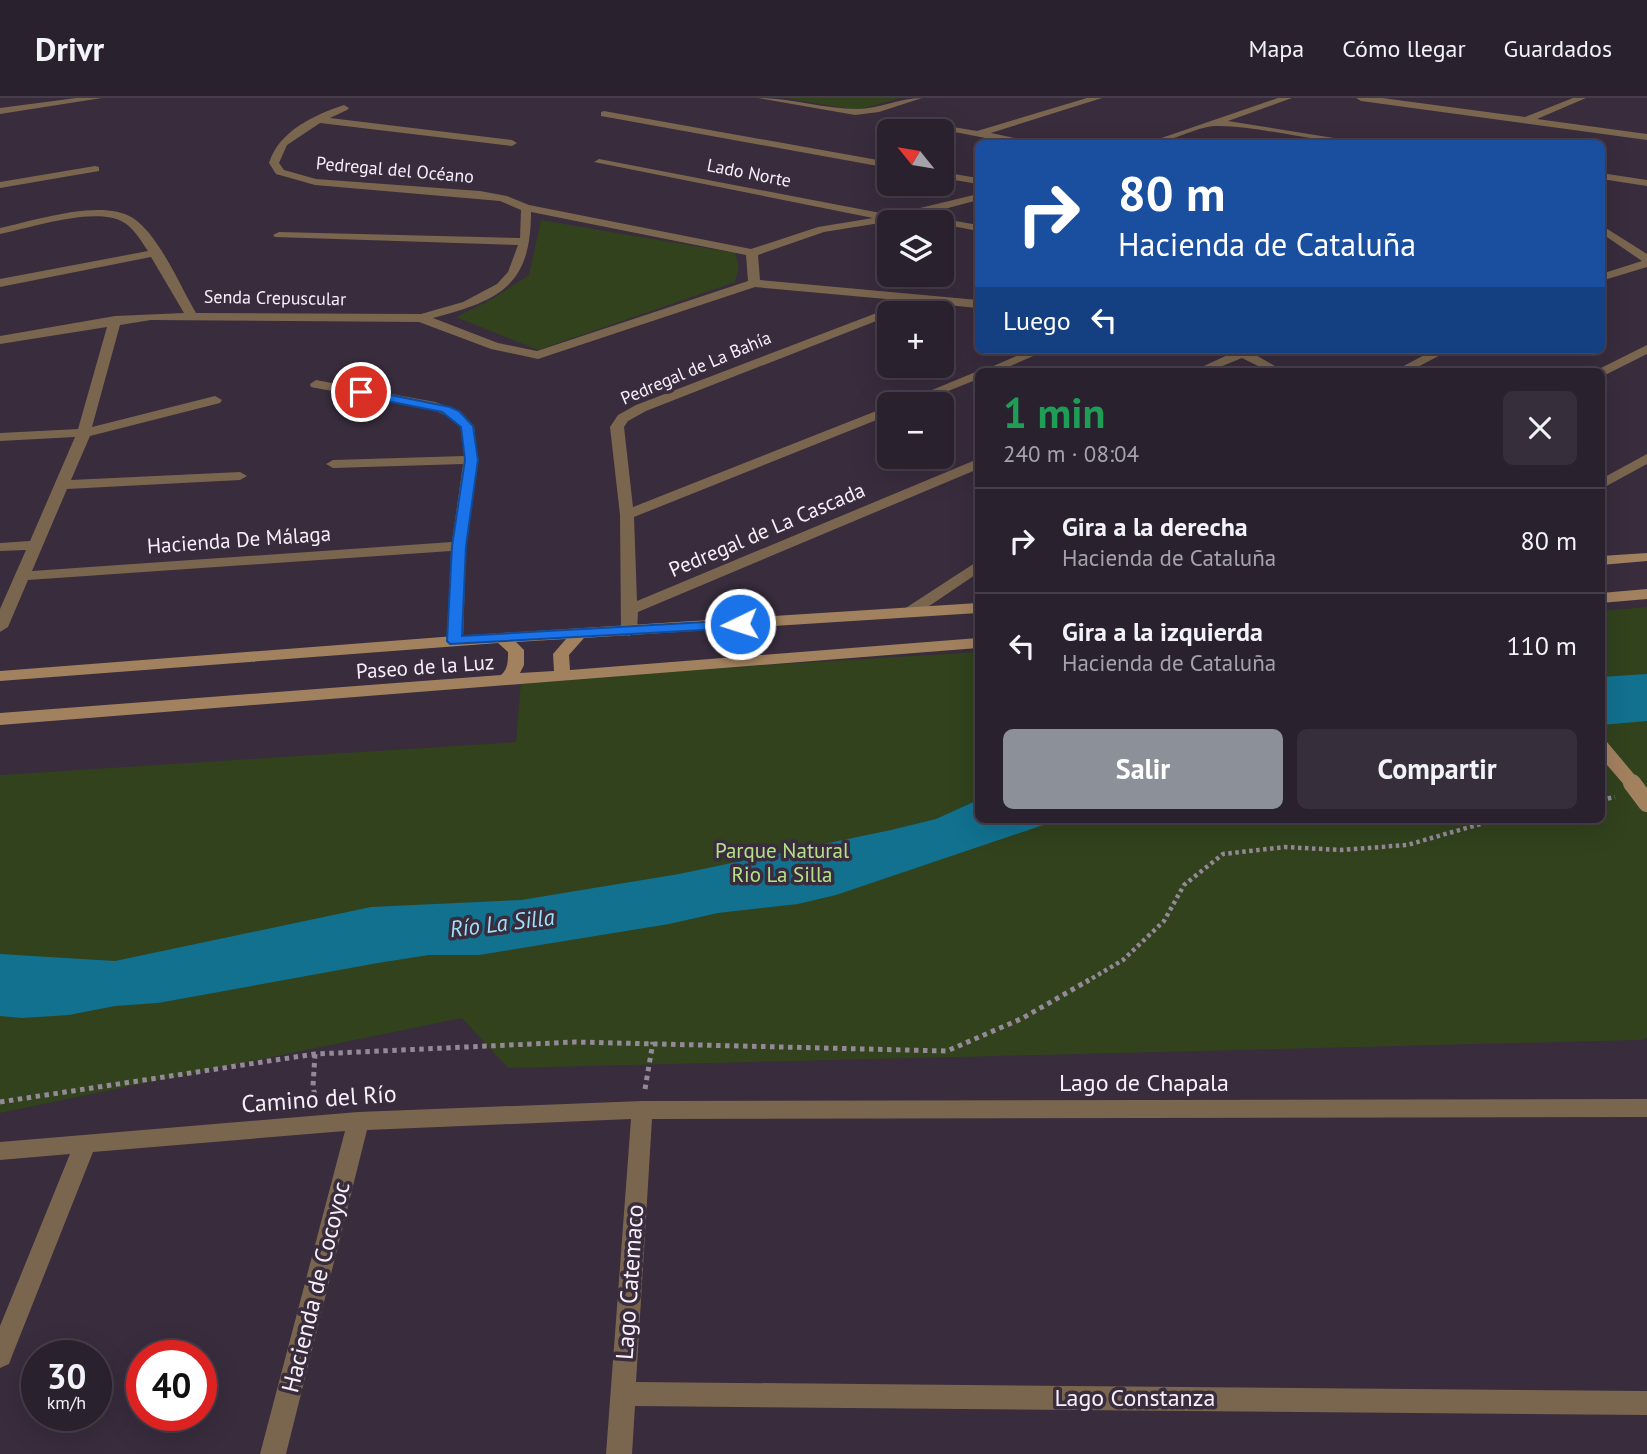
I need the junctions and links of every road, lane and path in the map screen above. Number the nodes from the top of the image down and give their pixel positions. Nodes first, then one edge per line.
1 (97, 98) edge
2 (763, 98) edge
3 (917, 98) edge
4 (1097, 98) edge
5 (1287, 98) edge
6 (1361, 98) edge
7 (1581, 98) edge
8 (344, 108) dead end
9 (0, 111) edge
10 (604, 114) dead end
11 (319, 120) junction
12 (1527, 120) junction
13 (1214, 122) junction
14 (954, 130) edge
15 (978, 134) junction
16 (1647, 137) edge
17 (1013, 140) edge
18 (1161, 140) edge
19 (1331, 140) edge
20 (512, 143) dead end
21 (599, 162) dead end
22 (877, 163) edge
23 (95, 169) dead end
24 (954, 177) edge
25 (1605, 177) edge
26 (975, 180) edge
27 (1647, 183) edge
28 (0, 184) edge
29 (975, 198) edge
30 (526, 208) junction
31 (928, 210) edge
32 (877, 215) edge
33 (877, 220) edge
34 (954, 223) edge
35 (975, 227) edge
36 (0, 231) edge
37 (1605, 232) edge
38 (279, 235) dead end
39 (525, 242) junction
40 (153, 253) junction
41 (751, 253) junction
42 (1647, 261) edge
43 (1605, 277) edge
44 (0, 283) edge
45 (754, 283) junction
46 (926, 298) junction
47 (975, 304) edge
48 (191, 315) junction
49 (421, 318) junction
50 (115, 320) junction
51 (0, 340) edge
52 (1647, 349) edge
53 (1031, 354) edge
54 (1236, 354) edge
55 (1247, 354) edge
56 (1436, 354) edge
57 (996, 368) edge
58 (1205, 368) edge
59 (1273, 368) edge
60 (1406, 368) edge
61 (1605, 370) edge
62 (975, 376) edge
63 (316, 384) dead end
64 (935, 392) edge
65 (215, 401) dead end
66 (877, 415) edge
67 (84, 433) junction
68 (0, 437) edge
69 (1647, 458) edge
70 (471, 460) junction
71 (332, 464) dead end
72 (975, 465) edge
73 (240, 476) dead end
74 (1605, 483) edge
75 (60, 485) junction
76 (627, 515) junction
77 (36, 545) junction
78 (459, 546) junction
79 (0, 547) edge
80 (1647, 557) edge
81 (1605, 561) edge
82 (975, 568) edge
83 (22, 576) junction
84 (1647, 594) edge
85 (1605, 598) edge
86 (975, 608) edge
87 (629, 610) junction
88 (907, 614) junction
89 (0, 627) edge
90 (629, 631) junction
91 (579, 634) junction
92 (501, 638) junction
93 (455, 641) junction
94 (975, 643) edge
95 (0, 676) edge
96 (562, 676) junction
97 (501, 682) junction
98 (0, 719) edge
99 (1605, 752) edge
100 (1647, 803) edge
101 (1484, 823) edge
102 (653, 1042) junction
103 (315, 1054) junction
104 (0, 1102) edge
105 (1647, 1108) edge
106 (642, 1110) junction
107 (358, 1121) junction
108 (320, 1124) junction
109 (86, 1143) junction
110 (0, 1151) edge
111 (0, 1356) edge
112 (623, 1394) junction
113 (1647, 1403) edge
114 (273, 1454) edge
115 (619, 1454) edge

1 - 9 street
2 - 3 street
4 - 15 street
5 - 13 street
6 - 12 street
7 - 12 street
8 - 11 street, Pedregal del Océano
10 - 22 street
11 - 20 street
11 - 30 street, Pedregal del Océano
12 - 16 street
13 - 18 street
13 - 19 street
14 - 15 street
15 - 17 street
21 - 32 street, Lado Norte
23 - 28 street
24 - 26 street
25 - 27 street
29 - 31 street
30 - 39 street
30 - 41 street, Pedregal del Océano
33 - 41 street
34 - 35 street
36 - 40 street
37 - 42 street
38 - 39 street
39 - 49 street
40 - 44 street
40 - 48 street
41 - 45 street
42 - 43 street
45 - 46 street
45 - 49 street, Senda Crepuscular
46 - 47 street
46 - 76 street, Pedregal de La Bahía
48 - 49 street, Senda Crepuscular
48 - 50 street, Senda Crepuscular
50 - 51 street, Senda Crepuscular
50 - 67 street
52 - 61 street
53 - 57 street
54 - 58 street
55 - 59 street
56 - 60 street
62 - 64 street
63 - 70 street
65 - 67 street
66 - 76 street
67 - 68 street
67 - 75 street
69 - 74 street
70 - 71 street
70 - 78 street
72 - 87 street, Pedregal de La Cascada
73 - 75 street
75 - 77 street
76 - 87 street, Pedregal de La Bahía
77 - 79 street
77 - 83 street
78 - 83 street, Hacienda De Málaga
78 - 93 street
80 - 81 street
82 - 88 street
83 - 89 street
84 - 85 street
86 - 88 street, Paseo de la Luz
87 - 90 street
88 - 90 street, Paseo de la Luz
90 - 91 street, Paseo de la Luz
91 - 92 street, Paseo de la Luz
91 - 96 street
92 - 93 street, Paseo de la Luz
92 - 97 street
93 - 95 street, Paseo de la Luz
94 - 96 street, Paseo de la Luz
96 - 97 street, Paseo de la Luz
97 - 98 street, Paseo de la Luz
99 - 100 street, bridge
101 - 102 path
102 - 103 path
102 - 106 path
103 - 104 path
103 - 108 path
105 - 106 street, Lago de Chapala
106 - 107 street, Camino del Río
106 - 112 street, Lago Catemaco
107 - 108 street, Camino del Río
107 - 114 street, Hacienda de Cocoyoc
108 - 109 street, Camino del Río
109 - 110 street, Camino del Río
109 - 111 street
112 - 113 street, Lago Constanza
112 - 115 street, Lago Catemaco

